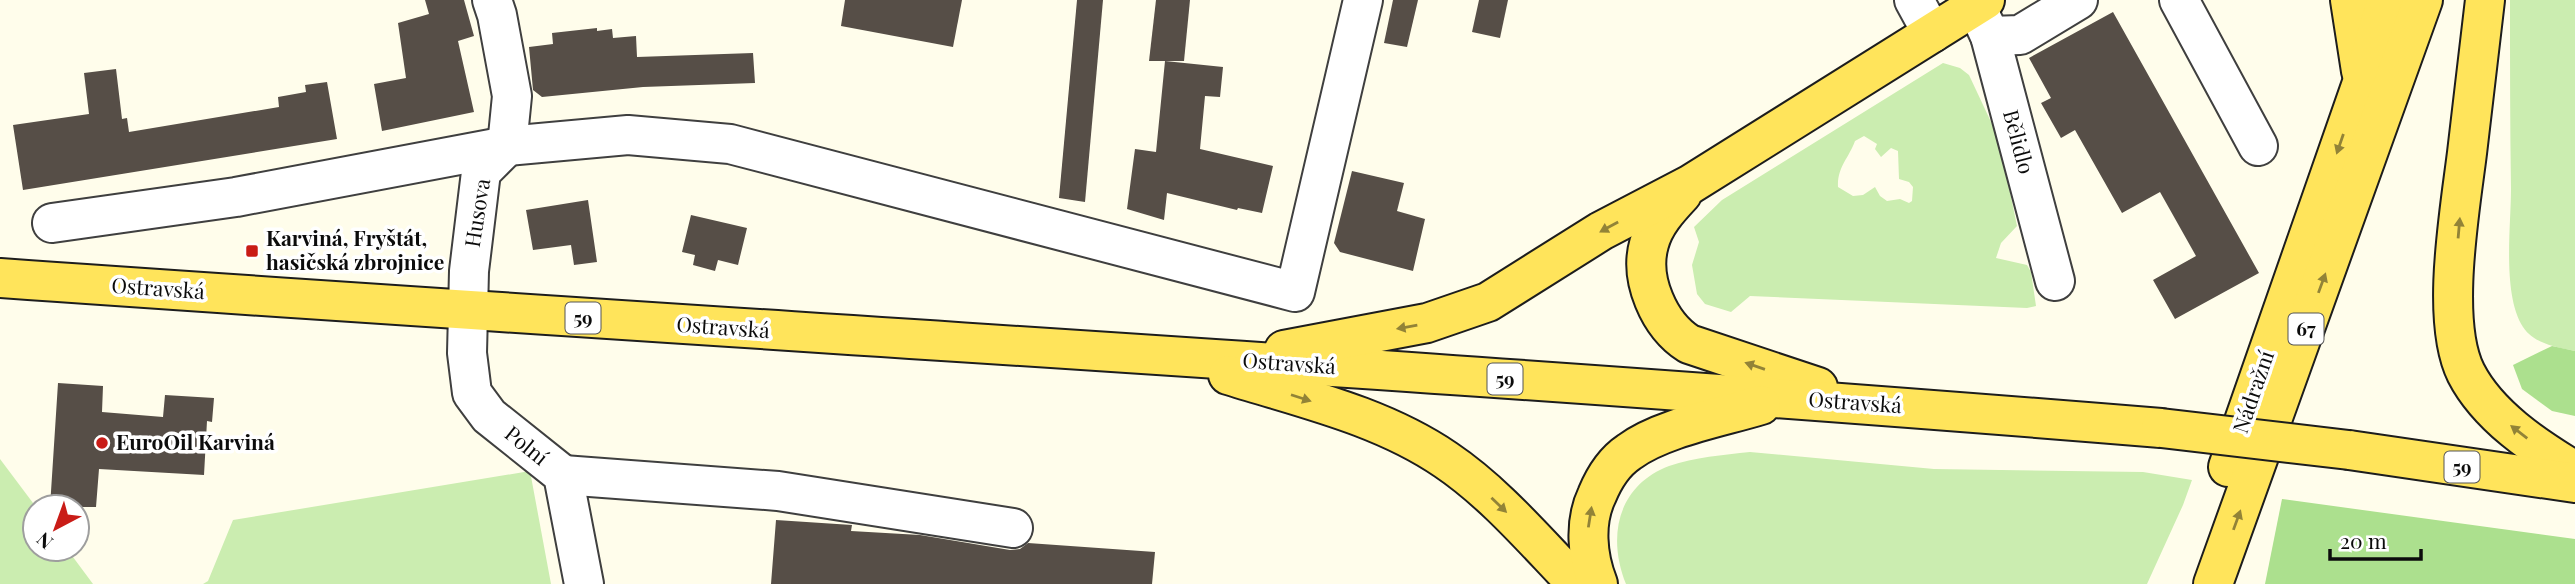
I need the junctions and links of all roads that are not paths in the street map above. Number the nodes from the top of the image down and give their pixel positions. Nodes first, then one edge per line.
1 (492, 0) edge
2 (1363, 0) edge
3 (2078, 0) edge
4 (2179, 0) edge
5 (2350, 0) edge
6 (2390, 0) edge
7 (2423, 0) edge
8 (2485, 0) edge
9 (1984, 14) edge
10 (1923, 16) edge
11 (2380, 76) junction
12 (507, 146) junction
13 (2258, 146) dead end
14 (1691, 184) junction
15 (52, 223) dead end
16 (0, 278) edge
17 (2055, 281) dead end
18 (468, 312) junction
19 (1166, 355) junction
20 (1228, 360) junction
21 (1783, 398) junction
22 (1866, 404) junction
23 (2575, 471) edge
24 (563, 475) junction
25 (2575, 483) edge
26 (1013, 528) dead end
27 (584, 584) edge
28 (1577, 584) edge
29 (1598, 584) edge
30 (2186, 584) edge
31 (2213, 584) edge

1 - 12 street
2 - 12 street
3 - 9 street
4 - 13 street
5 - 11 main road, 67
6 - 11 main road, 67
7 - 11 main road, 67
23 -> 8 main road
9 - 10 main road
9 - 17 street, Bělidlo
10 - 14 main road
11 -> 30 main road, Nádražní / 67
31 -> 11 main road, 67
12 - 15 street
12 - 18 street, Husova
14 -> 20 main road
22 -> 14 main road
16 - 18 main road, Ostravská / 59
18 - 19 main road, Ostravská / 59
18 - 24 street, Polní
19 - 20 main road, Ostravská / 59
19 -> 28 main road
20 - 21 main road, Ostravská / 59
21 - 22 main road, Ostravská / 59
29 -> 21 main road
22 - 25 main road, Ostravská / 59, bridge
24 - 26 street
24 - 27 street, Polní

